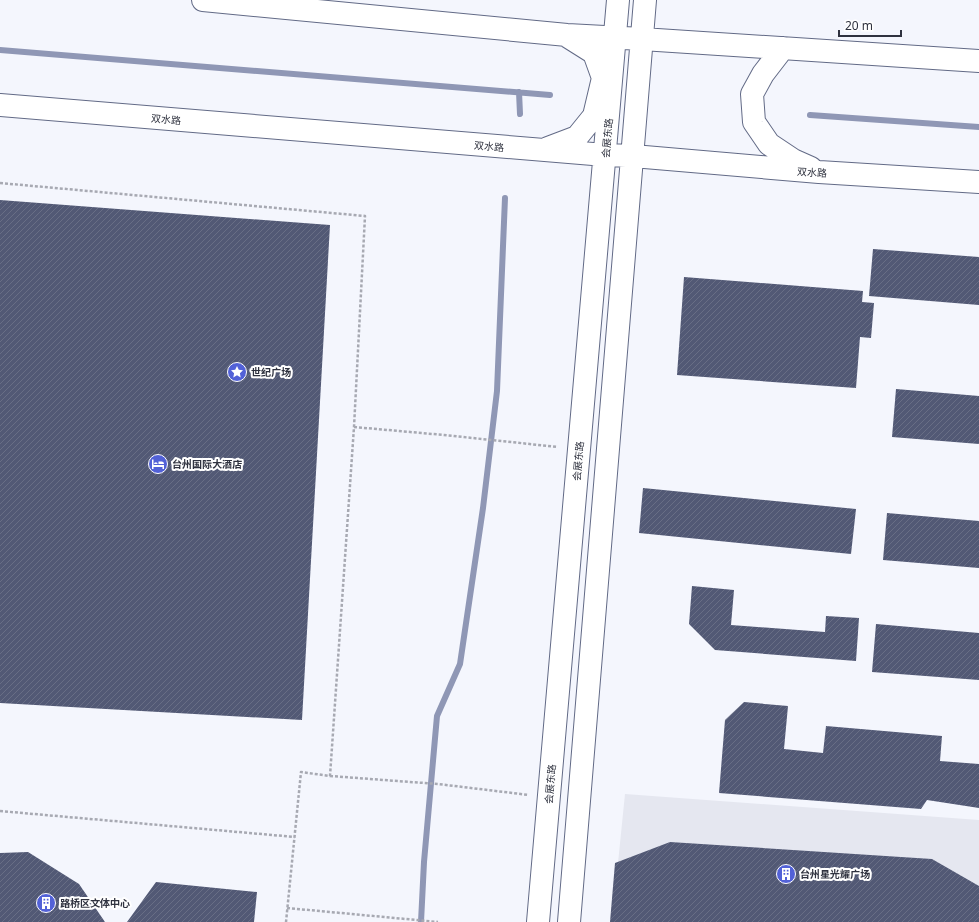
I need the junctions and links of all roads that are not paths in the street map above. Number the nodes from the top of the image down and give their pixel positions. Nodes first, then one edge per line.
1 (203, 0) edge
2 (618, 0) edge
3 (646, 0) edge
4 (567, 35) junction
5 (615, 38) junction
6 (642, 39) junction
7 (783, 48) junction
8 (979, 61) edge
9 (0, 105) edge
10 (541, 150) junction
11 (605, 156) junction
12 (632, 156) junction
13 (819, 172) junction
14 (979, 182) edge
15 (538, 922) edge
16 (569, 922) edge

1 - 4 main road
2 - 5 main road, 会展东路
3 - 6 main road
4 - 5 main road
4 - 10 main road
5 - 6 main road
5 - 11 main road, 会展东路
6 - 7 main road
6 - 12 main road
7 - 8 main road
7 - 13 main road
9 - 10 main road, 双水路
10 - 11 main road, 双水路
11 - 12 main road, 双水路
11 - 15 main road, 会展东路
12 - 13 main road, 双水路
12 - 16 main road
13 - 14 main road, 双水路

